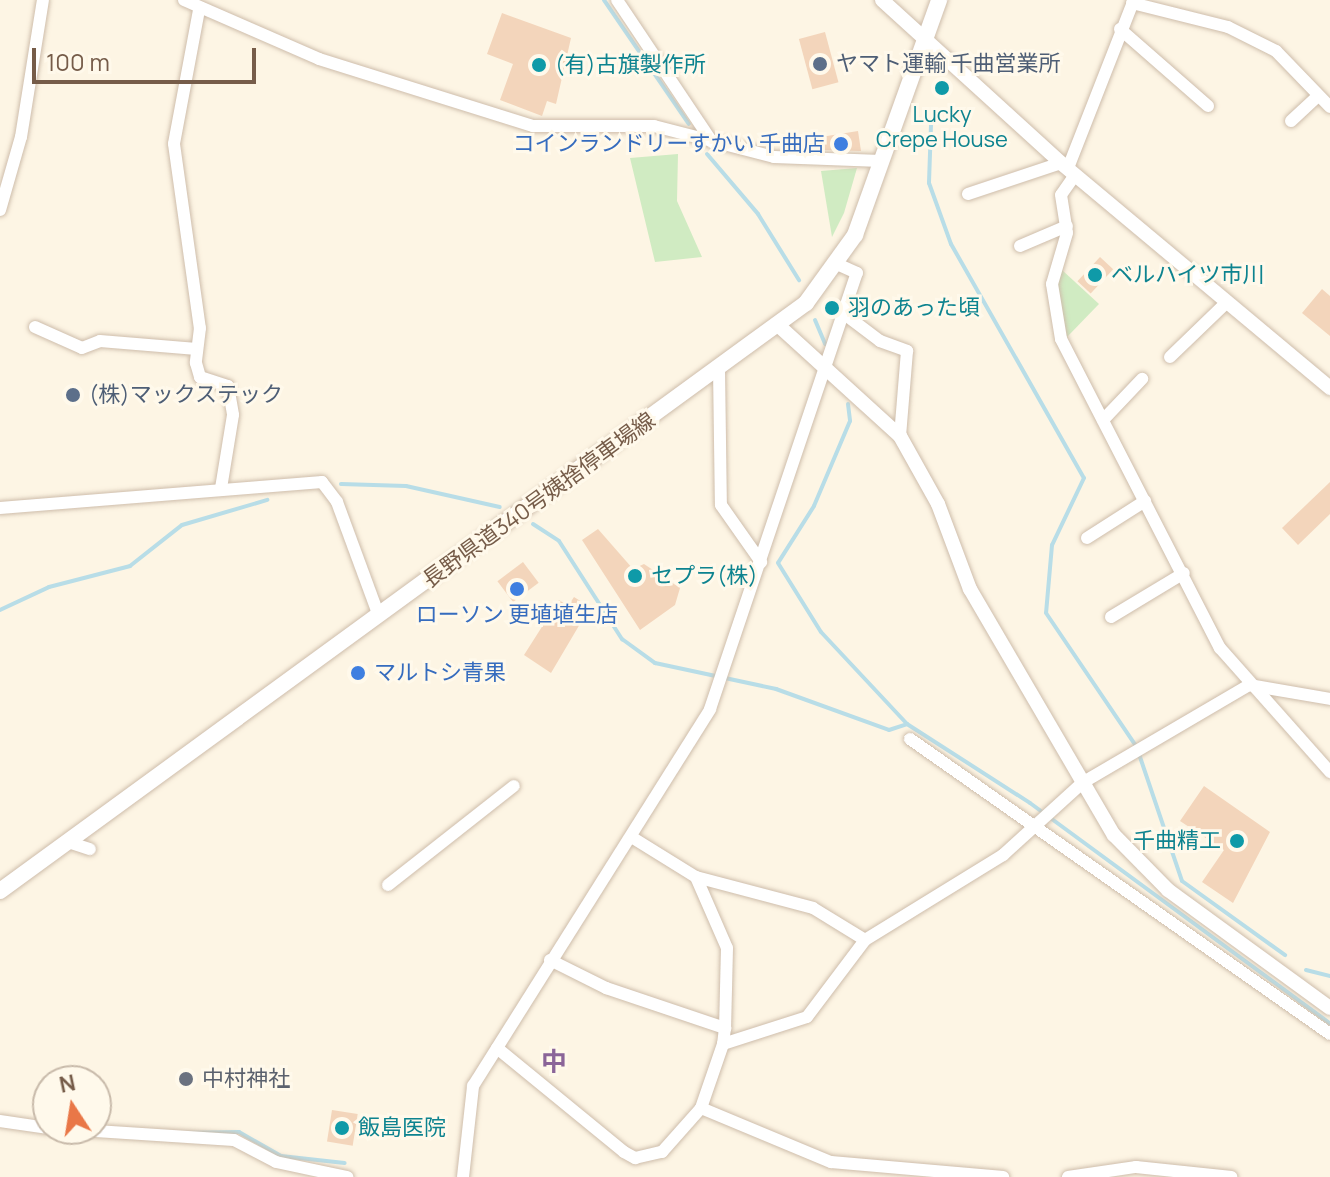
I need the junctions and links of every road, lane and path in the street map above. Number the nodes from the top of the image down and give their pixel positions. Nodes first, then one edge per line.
1 (43, 0) edge
2 (184, 0) edge
3 (634, 0) edge
4 (882, 0) edge
5 (939, 0) edge
6 (1133, 2) edge
7 (619, 3) edge
8 (199, 10) junction
9 (1120, 29) junction
10 (927, 41) junction
11 (1318, 96) junction
12 (1208, 106) dead end
13 (1330, 107) edge
14 (1291, 121) dead end
15 (712, 142) junction
16 (881, 161) junction
17 (1068, 169) junction
18 (968, 194) dead end
19 (0, 210) edge
20 (1067, 226) junction
21 (1020, 246) dead end
22 (837, 264) junction
23 (1226, 303) junction
24 (843, 313) junction
25 (779, 326) junction
26 (35, 327) dead end
27 (197, 349) junction
28 (1170, 357) dead end
29 (719, 369) junction
30 (823, 373) junction
31 (1142, 379) dead end
32 (1330, 388) edge
33 (1103, 420) junction
34 (900, 436) junction
35 (221, 488) junction
36 (1145, 501) junction
37 (0, 508) edge
38 (1087, 538) dead end
39 (761, 562) junction
40 (1184, 573) junction
41 (379, 616) junction
42 (1111, 617) dead end
43 (1249, 685) junction
44 (1330, 699) edge
45 (910, 739) dead end
46 (1330, 772) edge
47 (1082, 783) junction
48 (514, 786) dead end
49 (1043, 818) junction
50 (633, 838) junction
51 (68, 842) junction
52 (90, 849) dead end
53 (696, 877) junction
54 (388, 885) dead end
55 (0, 891) edge
56 (865, 940) junction
57 (550, 960) junction
58 (1330, 1008) edge
59 (725, 1028) junction
60 (1330, 1034) edge
61 (723, 1044) junction
62 (497, 1048) junction
63 (701, 1108) junction
64 (0, 1121) edge
65 (32, 1126) edge
66 (112, 1132) edge
67 (347, 1177) edge
68 (463, 1177) edge
69 (1003, 1177) edge
70 (1068, 1177) edge
71 (1231, 1177) edge

1 - 19 street
2 - 8 street
3 - 7 street
4 - 10 street
5 - 10 main road, 長野県道340号姨捨停車場線
6 - 9 street
6 - 11 street
7 - 15 street
8 - 15 street
8 - 27 street
9 - 12 street
9 - 17 street
10 - 16 main road, 長野県道340号姨捨停車場線
10 - 17 street
11 - 13 street
11 - 14 street
15 - 16 street
16 - 22 main road, 長野県道340号姨捨停車場線
17 - 18 street
17 - 20 street
17 - 23 street
20 - 21 street
20 - 33 street
22 - 24 street
22 - 25 main road, 長野県道340号姨捨停車場線
23 - 28 street
23 - 32 street
24 - 30 street
24 - 34 street
25 - 29 main road, 長野県道340号姨捨停車場線
25 - 30 street
26 - 27 street
27 - 35 street
29 - 39 street
29 - 41 main road, 長野県道340号姨捨停車場線
30 - 34 street
30 - 39 street
31 - 33 street
33 - 36 street
34 - 47 street
35 - 37 street
35 - 41 street
36 - 38 street
36 - 40 street
39 - 50 street
40 - 42 street
40 - 43 street
41 - 51 main road, 長野県道340号姨捨停車場線
43 - 44 street
43 - 46 street
43 - 47 street
45 - 49 street
47 - 49 street
47 - 58 street
48 - 54 street
49 - 56 street
49 - 60 street
50 - 53 street
50 - 57 street
51 - 52 street
51 - 55 main road, 長野県道340号姨捨停車場線
53 - 56 street
53 - 59 street
56 - 61 street
57 - 59 street
57 - 62 street
59 - 61 street
61 - 63 street
62 - 63 street
62 - 68 street
63 - 69 street
64 - 65 street
66 - 67 street
70 - 71 street

